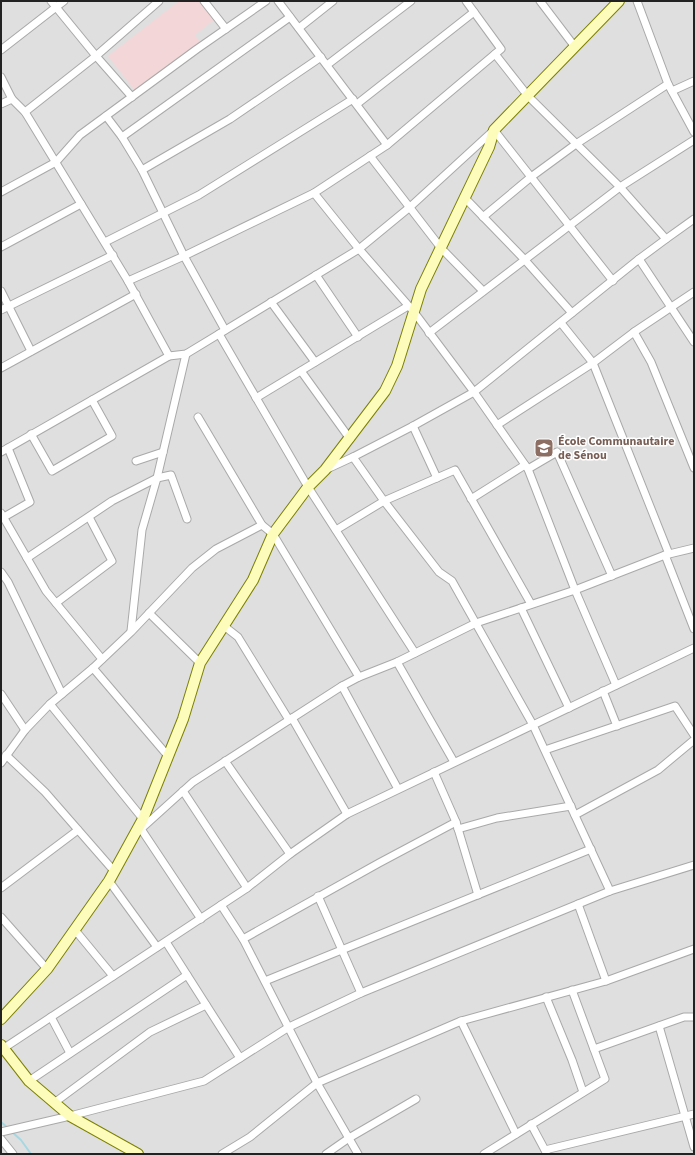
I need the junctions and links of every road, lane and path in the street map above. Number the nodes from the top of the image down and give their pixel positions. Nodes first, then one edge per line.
1 (51, 1) edge
2 (64, 1) edge
3 (159, 1) edge
4 (204, 1) edge
5 (266, 1) edge
6 (278, 1) edge
7 (333, 1) edge
8 (410, 1) edge
9 (466, 1) edge
10 (540, 1) edge
11 (619, 1) edge
12 (637, 1) edge
13 (56, 8) junction
14 (474, 12) junction
15 (290, 16) junction
16 (299, 28) junction
17 (226, 29) junction
18 (575, 46) junction
19 (1, 50) edge
20 (495, 54) junction
21 (96, 56) junction
22 (321, 58) junction
23 (327, 65) junction
24 (1, 77) edge
25 (694, 81) edge
26 (668, 84) junction
27 (672, 91) junction
28 (528, 96) junction
29 (132, 97) junction
30 (12, 99) junction
31 (355, 101) junction
32 (1, 104) edge
33 (25, 112) junction
34 (106, 116) junction
35 (494, 130) junction
36 (694, 132) edge
37 (122, 137) junction
38 (694, 140) edge
39 (387, 144) junction
40 (576, 144) junction
41 (370, 156) junction
42 (56, 162) junction
43 (142, 170) junction
44 (531, 177) junction
45 (620, 187) junction
46 (1, 192) edge
47 (314, 193) junction
48 (464, 197) junction
49 (81, 204) junction
50 (410, 207) junction
51 (163, 213) junction
52 (483, 217) junction
53 (694, 219) edge
54 (569, 225) junction
55 (666, 239) junction
56 (105, 242) junction
57 (1, 247) edge
58 (441, 248) junction
59 (359, 249) junction
60 (113, 255) junction
61 (184, 256) junction
62 (524, 259) junction
63 (639, 259) junction
64 (316, 275) junction
65 (613, 280) junction
66 (128, 281) junction
67 (1, 290) edge
68 (483, 291) junction
69 (694, 292) edge
70 (136, 294) junction
71 (271, 302) junction
72 (9, 306) junction
73 (671, 308) junction
74 (411, 309) junction
75 (1, 310) edge
76 (572, 314) junction
77 (561, 323) junction
78 (222, 332) junction
79 (429, 332) junction
80 (634, 332) junction
81 (358, 336) junction
82 (694, 342) edge
83 (32, 351) junction
84 (186, 354) junction
85 (169, 356) junction
86 (315, 362) junction
87 (593, 364) junction
88 (1, 368) edge
89 (301, 371) junction
90 (474, 392) junction
91 (256, 398) junction
92 (92, 400) junction
93 (198, 417) dead end
94 (497, 425) junction
95 (413, 426) junction
96 (31, 434) junction
97 (350, 439) junction
98 (3, 451) edge
99 (163, 452) junction
100 (353, 458) junction
101 (136, 461) dead end
102 (526, 467) junction
103 (694, 468) edge
104 (325, 470) junction
105 (157, 478) junction
106 (437, 478) junction
107 (308, 487) junction
108 (471, 499) junction
109 (384, 501) junction
110 (2, 515) edge
111 (89, 517) junction
112 (187, 519) dead end
113 (262, 525) junction
114 (336, 530) junction
115 (273, 534) junction
116 (694, 548) edge
117 (667, 555) junction
118 (27, 558) junction
119 (1, 572) edge
120 (612, 576) junction
121 (8, 582) junction
122 (1, 586) edge
123 (575, 590) junction
124 (56, 603) junction
125 (532, 604) junction
126 (521, 608) junction
127 (149, 613) junction
128 (476, 623) junction
129 (224, 626) junction
130 (694, 629) edge
131 (131, 632) junction
132 (694, 648) edge
133 (415, 653) junction
134 (102, 659) junction
135 (396, 662) junction
136 (200, 663) junction
137 (93, 668) junction
138 (359, 677) junction
139 (616, 685) junction
140 (342, 686) junction
141 (603, 691) junction
142 (1, 694) edge
143 (62, 694) junction
144 (50, 704) junction
145 (569, 708) junction
146 (291, 719) junction
147 (533, 725) junction
148 (617, 726) junction
149 (25, 730) junction
150 (694, 735) edge
151 (694, 740) edge
152 (545, 750) junction
153 (6, 755) junction
154 (168, 756) junction
155 (225, 761) junction
156 (454, 762) junction
157 (1, 763) edge
158 (434, 772) junction
159 (398, 789) junction
160 (182, 791) junction
161 (571, 806) junction
162 (347, 814) junction
163 (575, 815) junction
164 (141, 825) junction
165 (457, 826) junction
166 (78, 830) junction
167 (591, 850) junction
168 (290, 854) junction
169 (694, 865) edge
170 (114, 872) junction
171 (109, 881) junction
172 (1, 888) edge
173 (247, 888) junction
174 (610, 891) junction
175 (478, 895) junction
176 (318, 896) junction
177 (578, 904) junction
178 (221, 905) junction
179 (1, 917) edge
180 (201, 919) junction
181 (74, 930) junction
182 (243, 939) junction
183 (166, 942) junction
184 (157, 947) junction
185 (694, 949) edge
186 (342, 950) junction
187 (47, 969) junction
188 (187, 974) junction
189 (114, 976) junction
190 (265, 981) junction
191 (606, 981) junction
192 (572, 990) junction
193 (361, 993) junction
194 (546, 997) junction
195 (206, 1005) junction
196 (51, 1017) junction
197 (694, 1017) edge
198 (1, 1019) edge
199 (461, 1021) junction
200 (659, 1026) junction
201 (289, 1027) junction
202 (2, 1048) edge
203 (594, 1049) junction
204 (70, 1053) junction
205 (240, 1058) junction
206 (29, 1080) junction
207 (317, 1083) junction
208 (582, 1092) junction
209 (416, 1099) dead end
210 (54, 1103) junction
211 (694, 1114) edge
212 (70, 1116) junction
213 (685, 1116) junction
214 (531, 1124) junction
215 (1, 1132) edge
216 (516, 1134) junction
217 (349, 1138) junction
218 (1, 1139) edge
219 (694, 1147) edge
220 (546, 1152) edge
221 (13, 1154) edge
222 (138, 1154) edge
223 (222, 1154) edge
224 (326, 1154) edge
225 (358, 1154) edge
226 (484, 1154) edge

1 - 13 street
2 - 13 street
3 - 21 street
4 - 17 street
5 - 17 street
6 - 15 street
7 - 16 street
8 - 23 street
9 - 14 street
10 - 18 street
11 - 18 street
12 - 26 street
13 - 19 street
13 - 21 street
14 - 20 street
14 - 31 street
15 - 16 street
15 - 37 street
16 - 22 street
17 - 29 street
18 - 28 street
20 - 28 street
20 - 39 street
21 - 29 street
21 - 33 street
22 - 23 street
22 - 43 street
23 - 31 street
24 - 30 street
25 - 27 street
26 - 27 street
26 - 40 street
27 - 36 street
28 - 35 street
28 - 40 street
29 - 34 street
30 - 32 street
30 - 33 street
31 - 39 street
31 - 51 street
33 - 42 street
34 - 37 street
34 - 42 street
35 - 44 street
35 - 48 street
35 - 50 street
37 - 43 street
38 - 45 street
39 - 41 street
40 - 44 street
40 - 45 street
41 - 47 street
41 - 50 street
42 - 46 street
42 - 49 street
43 - 51 street
44 - 52 street
44 - 54 street
45 - 54 street
45 - 55 street
47 - 59 street
47 - 61 street
48 - 52 street
48 - 58 street
49 - 56 street
49 - 57 street
50 - 58 street
50 - 59 street
51 - 56 street
51 - 61 street
52 - 62 street
53 - 55 street
54 - 62 street
54 - 65 street
55 - 63 street
56 - 60 street
58 - 68 street
58 - 74 street
59 - 64 street
59 - 74 street
60 - 66 street
60 - 72 street
61 - 66 street
61 - 78 street
62 - 68 street
62 - 76 street
63 - 65 street
63 - 73 street
64 - 71 street
64 - 81 street
65 - 76 street
66 - 70 street
67 - 72 street
68 - 79 street
69 - 73 street
70 - 83 street
70 - 85 street
71 - 78 street
71 - 86 street
72 - 75 street
72 - 83 street
73 - 80 street
73 - 82 street
74 - 79 street
74 - 81 street
74 - 97 street
76 - 77 street
77 - 87 street
77 - 90 street
78 - 84 street
78 - 91 street
79 - 90 street
80 - 87 street
80 - 103 street
81 - 86 street
83 - 88 street
84 - 85 street
84 - 99 street
85 - 92 street
86 - 89 street
87 - 94 street
87 - 117 street
89 - 91 street
89 - 97 street
90 - 94 street
90 - 95 street
91 - 107 street
92 - 96 street
92 - 96 street
93 - 113 street
94 - 102 street
95 - 100 street
95 - 106 street
96 - 98 street
97 - 104 street
98 - 110 street
99 - 101 street
99 - 105 street
100 - 104 street
100 - 109 street
102 - 108 street
102 - 120 street
102 - 123 street
104 - 107 street
105 - 111 street
105 - 112 street
105 - 131 street
106 - 108 street
106 - 109 street
107 - 114 street
107 - 115 street
108 - 125 street
109 - 114 street
109 - 128 street
110 - 118 street
111 - 118 street
111 - 124 street
113 - 115 street
113 - 127 street
114 - 133 street
115 - 129 street
115 - 138 street
116 - 117 street
117 - 120 street
117 - 130 street
118 - 124 street
119 - 121 street
120 - 123 street
121 - 122 street
121 - 143 street
123 - 125 street
123 - 139 street
124 - 134 street
125 - 126 street
126 - 128 street
126 - 145 street
127 - 131 street
127 - 136 street
128 - 133 street
128 - 147 street
129 - 136 street
129 - 146 street
131 - 134 street
132 - 139 street
133 - 135 street
134 - 137 street
135 - 138 street
135 - 156 street
136 - 154 street
137 - 143 street
137 - 154 street
138 - 140 street
139 - 141 street
140 - 146 street
140 - 159 street
141 - 145 street
141 - 148 street
142 - 149 street
143 - 144 street
144 - 149 street
144 - 164 street
145 - 147 street
146 - 155 street
146 - 162 street
147 - 152 street
147 - 156 street
148 - 150 street
148 - 152 street
149 - 153 street
151 - 163 street
152 - 161 street
153 - 157 street
153 - 166 street
154 - 164 street
155 - 160 street
155 - 168 street
156 - 158 street
158 - 159 street
158 - 165 street
159 - 162 street
160 - 164 street
160 - 173 street
161 - 163 street
161 - 165 street
162 - 168 street
163 - 167 street
164 - 170 street
164 - 180 street
165 - 175 street
165 - 176 street
166 - 170 street
166 - 172 street
167 - 174 street
167 - 175 street
168 - 173 street
169 - 174 street
170 - 171 street
171 - 181 street
171 - 184 street
173 - 178 street
174 - 177 street
175 - 186 street
176 - 182 street
176 - 186 street
177 - 191 street
177 - 193 street
178 - 180 street
178 - 182 street
179 - 187 street
180 - 183 street
181 - 187 street
181 - 189 street
182 - 190 street
183 - 184 street
183 - 188 street
184 - 189 street
185 - 191 street
186 - 190 street
186 - 193 street
187 - 198 street
188 - 195 street
188 - 204 street
189 - 196 street
190 - 201 street
191 - 192 street
192 - 194 street
192 - 203 street
193 - 201 street
194 - 199 street
194 - 208 street
195 - 205 street
195 - 210 street
196 - 202 street
196 - 204 street
197 - 200 street
199 - 207 street
199 - 216 street
200 - 203 street
200 - 213 street
201 - 205 street
201 - 207 street
202 - 206 street
203 - 208 street
204 - 206 street
205 - 212 street
206 - 210 street
207 - 217 street
207 - 223 street
208 - 214 street
209 - 217 street
210 - 212 street
211 - 213 street
212 - 215 street
212 - 222 street
213 - 219 street
213 - 220 street
214 - 216 street
214 - 220 street
216 - 226 street
217 - 224 street
217 - 225 street
218 - 221 street

